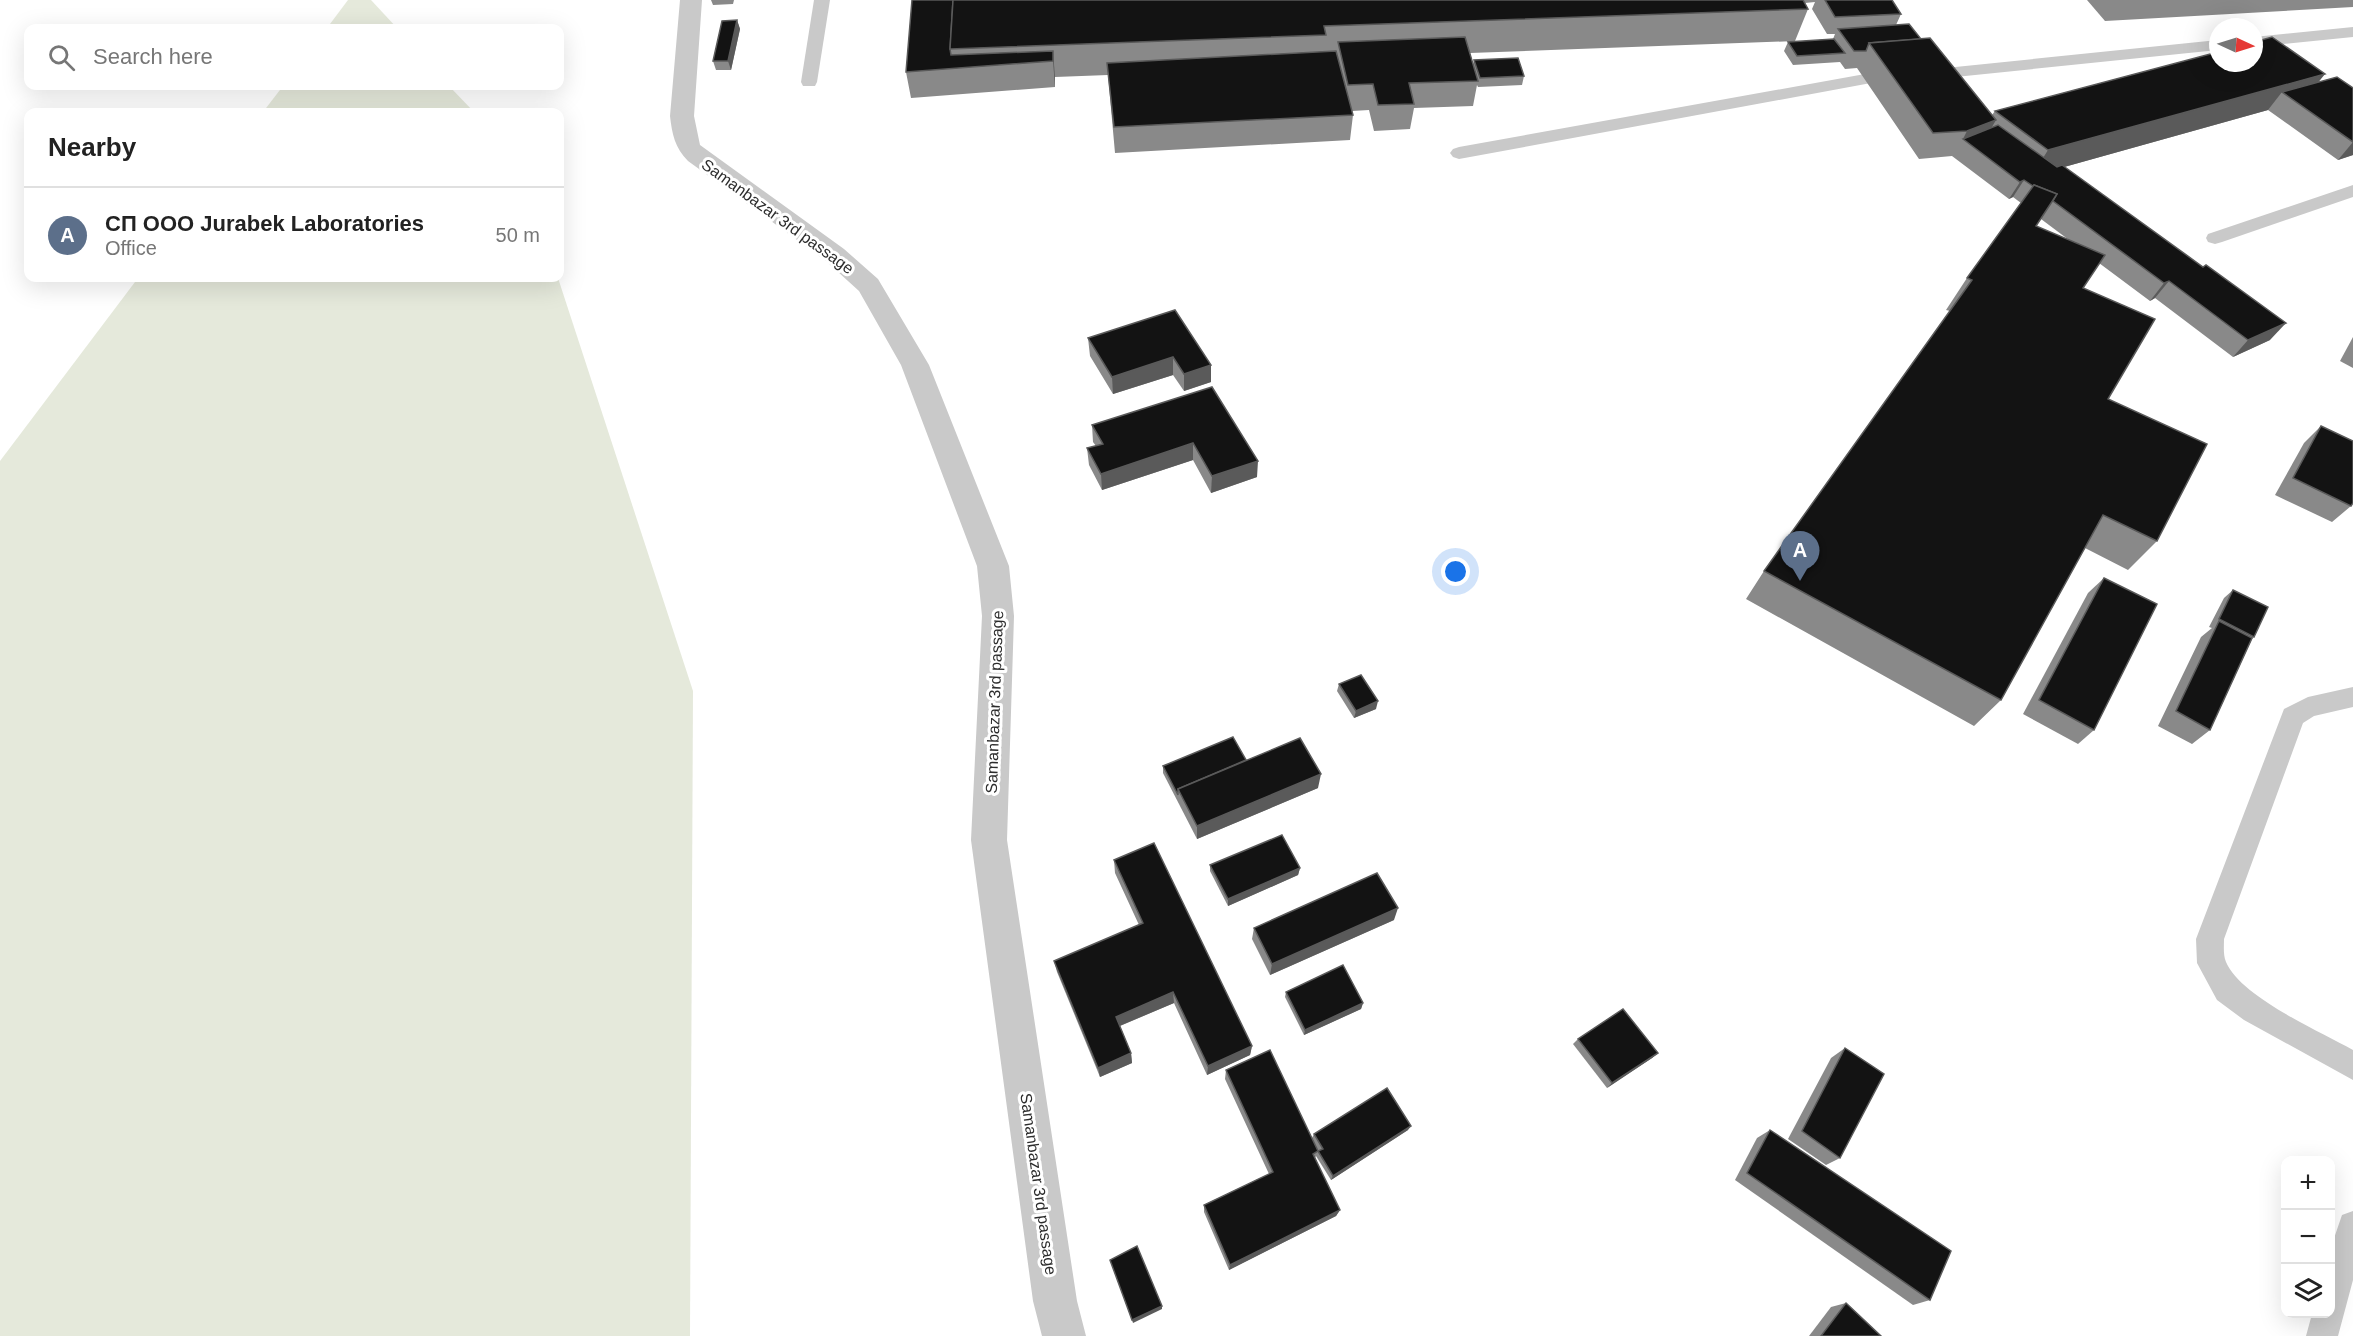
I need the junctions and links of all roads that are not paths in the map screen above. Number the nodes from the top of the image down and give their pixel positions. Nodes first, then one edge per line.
1 (691, 0) edge
2 (822, 0) edge
3 (2353, 32) edge
4 (2263, 41) edge
5 (2209, 46) edge
6 (1926, 75) edge
7 (1864, 79) dead end
8 (809, 82) dead end
9 (1459, 153) dead end
10 (2353, 191) edge
11 (2215, 238) dead end
12 (2353, 698) edge
13 (2353, 1066) edge
14 (2353, 1226) edge
15 (2335, 1291) edge
16 (2327, 1318) edge
17 (1064, 1336) edge
18 (2322, 1336) edge

1 - 17 street, Samanbazar 3rd passage
2 - 8 lane
3 - 4 lane
5 - 6 lane
7 - 9 lane
10 - 11 lane
12 - 13 lane
14 - 15 lane
16 - 18 lane

